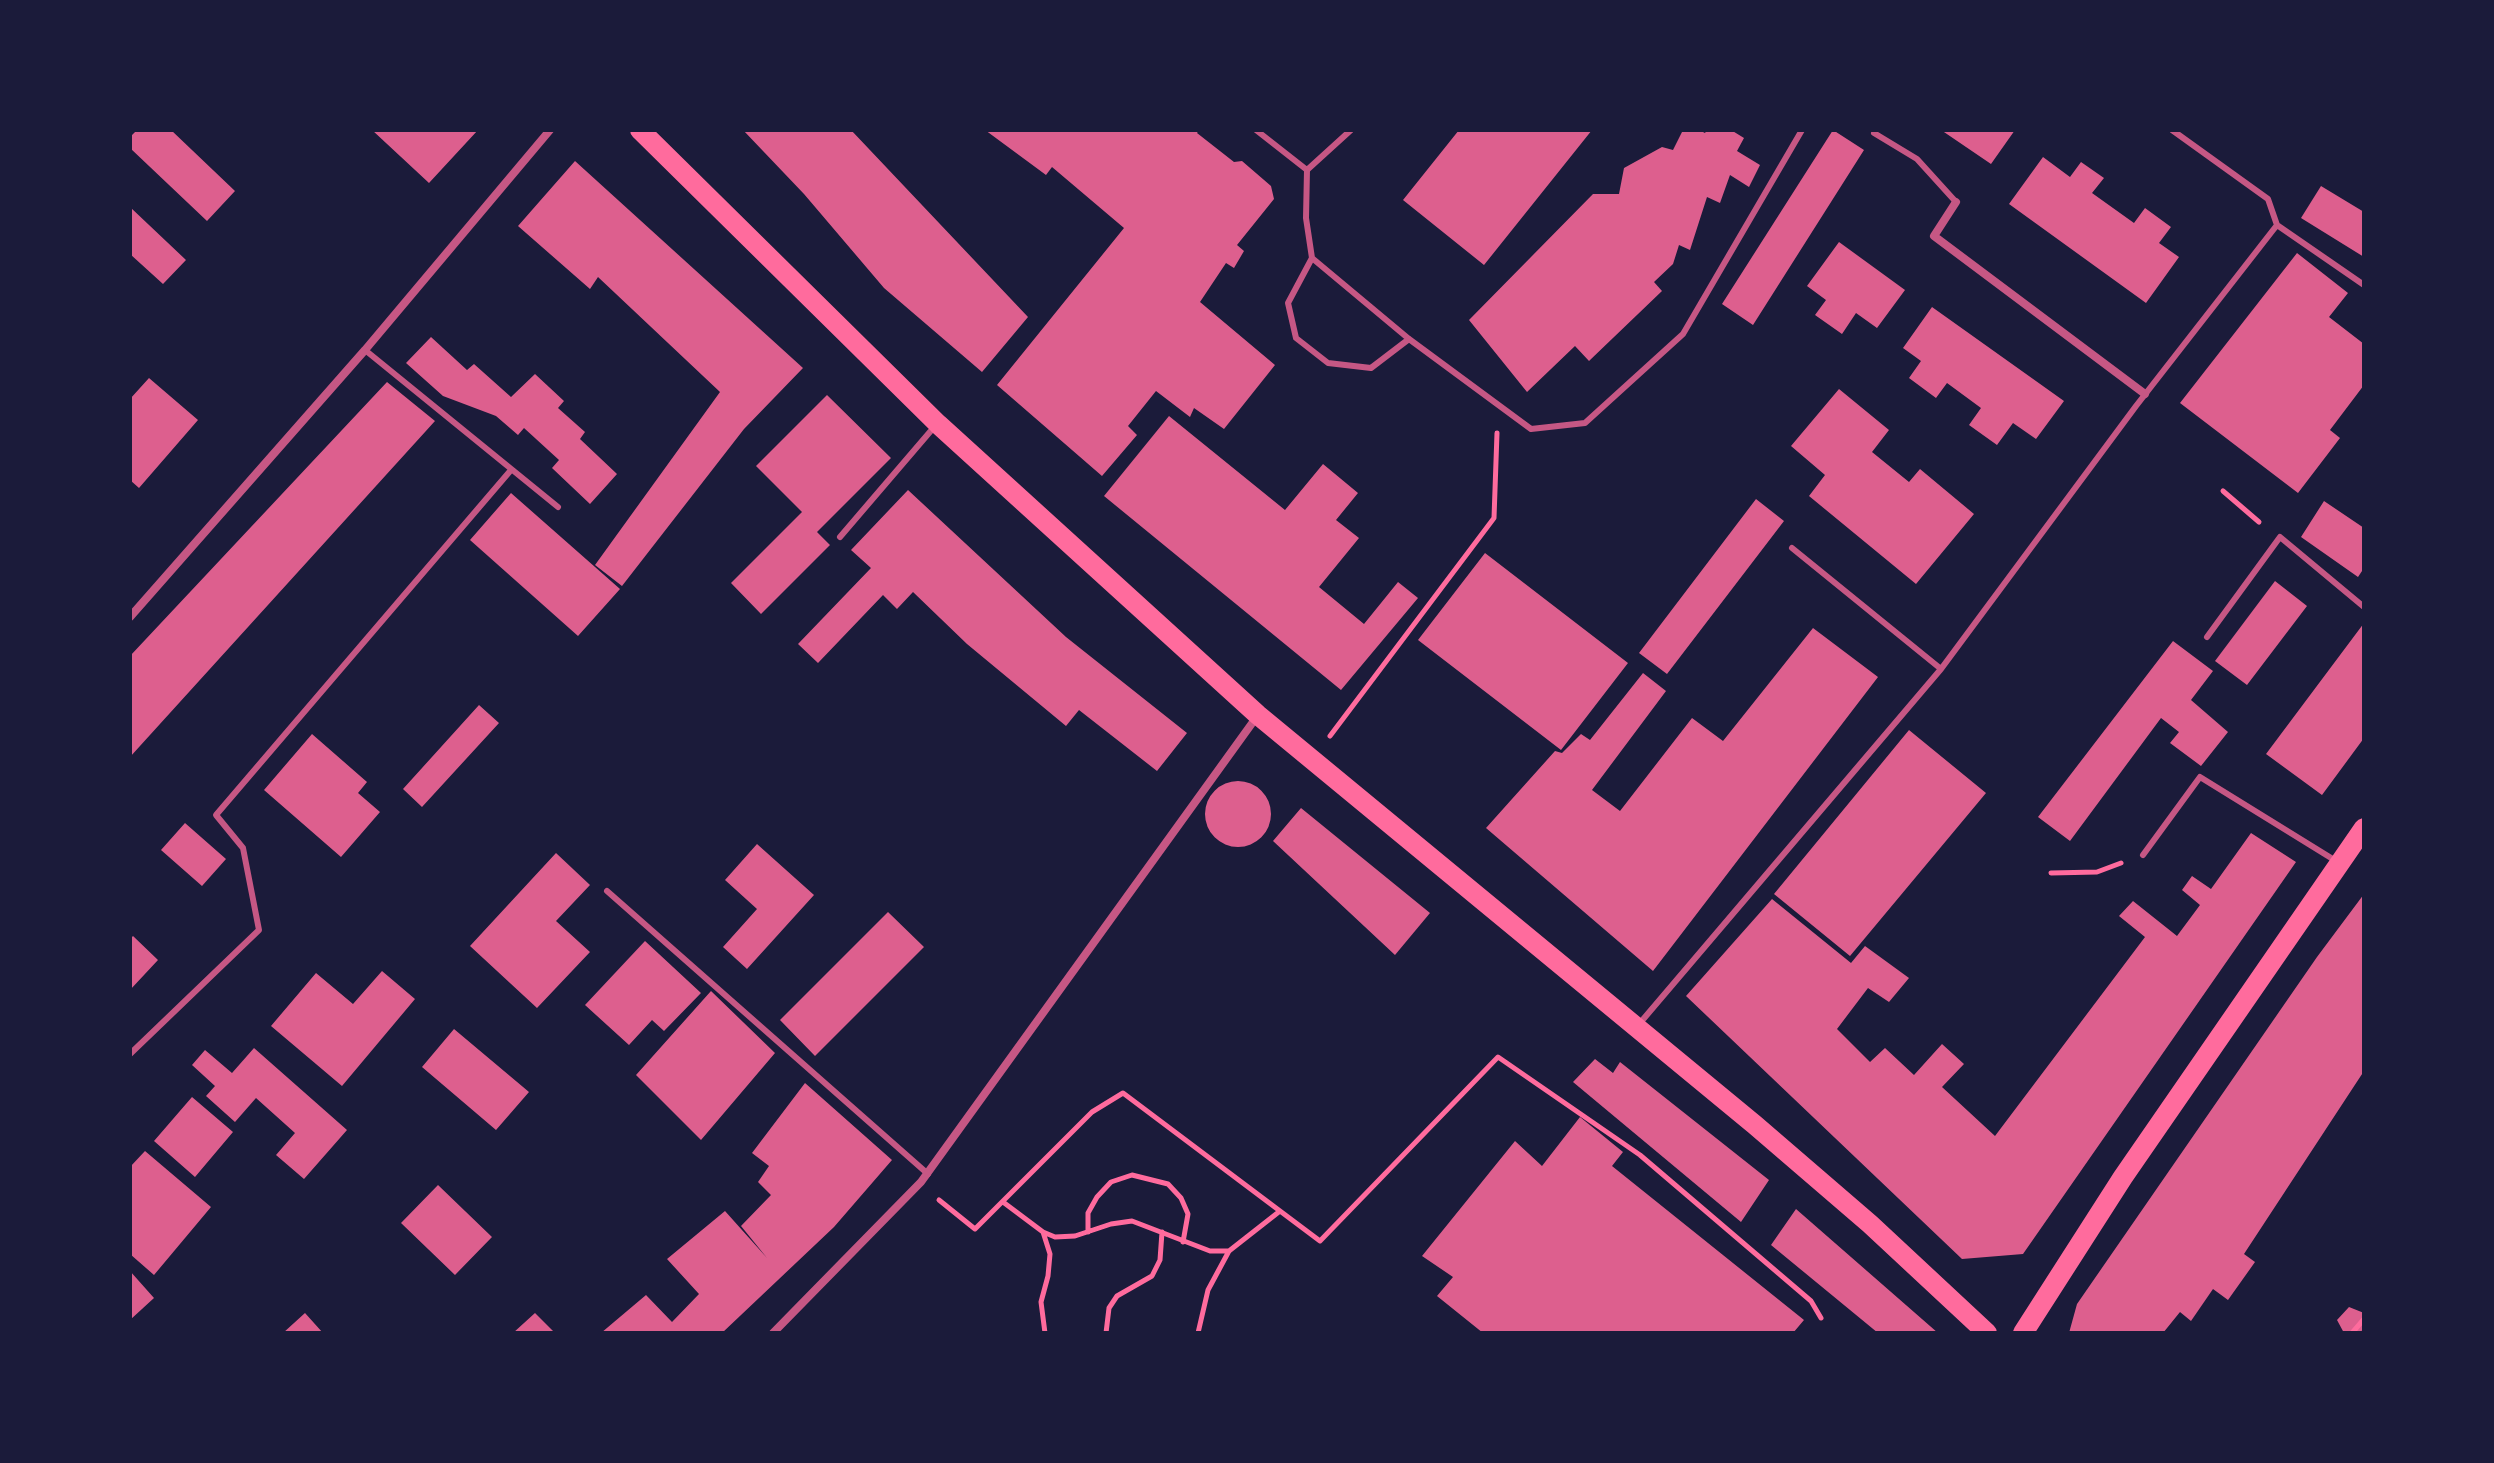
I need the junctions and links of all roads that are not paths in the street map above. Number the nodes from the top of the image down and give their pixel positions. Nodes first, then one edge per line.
1 (550, 130) edge
2 (640, 130) edge
3 (1256, 130) edge
4 (1351, 130) edge
5 (1802, 130) edge
6 (2172, 130) edge
7 (1874, 133) dead end
8 (1307, 170) junction
9 (1956, 202) joint
10 (2277, 225) junction
11 (1312, 258) junction
12 (2364, 285) edge
13 (1409, 339) junction
14 (365, 350) junction
15 (2145, 394) junction
16 (938, 424) junction
17 (511, 470) junction
18 (558, 507) dead end
19 (840, 537) dead end
20 (1792, 548) dead end
21 (2364, 607) edge
22 (130, 617) edge
23 (2207, 637) dead end
24 (1941, 669) junction
25 (1258, 715) junction
26 (2364, 828) edge
27 (2143, 855) road end
28 (2339, 863) junction
29 (607, 891) dead end
30 (1638, 1026) junction
31 (130, 1054) edge
32 (928, 1174) junction
33 (773, 1333) edge
34 (1987, 1333) edge
35 (2023, 1333) edge

1 - 14 street
2 - 16 main road
3 - 8 lane
4 - 8 lane
5 - 13 lane
6 - 10 lane
7 - 9 lane
8 - 11 lane
9 - 15 street
10 - 12 lane
10 - 15 lane
11 - 13 lane
11 - 13 lane
14 - 17 lane
14 - 22 street
15 - 24 lane
16 - 19 lane
16 - 25 main road
17 - 18 lane
17 - 31 lane
20 - 24 lane
21 - 23 lane
24 - 30 lane
25 - 30 main road
25 - 32 street
26 - 28 main road
27 - 28 lane
28 - 35 main road
29 - 32 lane
30 - 34 main road
32 - 33 street

